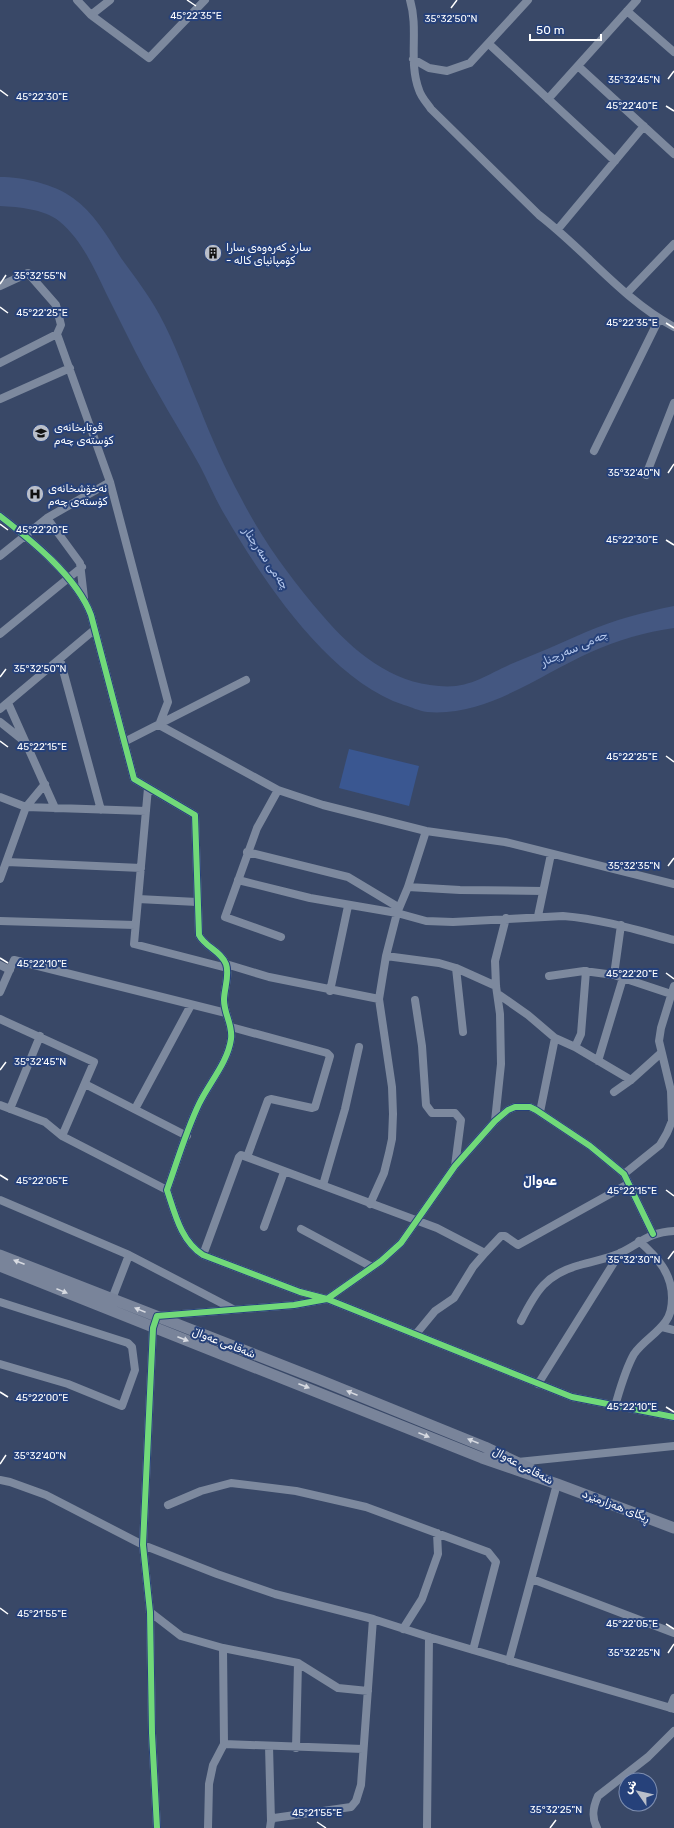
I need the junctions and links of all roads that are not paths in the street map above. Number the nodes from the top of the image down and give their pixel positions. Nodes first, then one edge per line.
1 (77, 0) edge
2 (110, 0) edge
3 (205, 0) edge
4 (410, 0) edge
5 (528, 0) edge
6 (637, 0) edge
7 (627, 11) junction
8 (91, 15) junction
9 (489, 44) junction
10 (674, 52) edge
11 (413, 59) junction
12 (578, 66) junction
13 (548, 99) junction
14 (644, 126) junction
15 (674, 154) edge
16 (615, 161) junction
17 (558, 229) junction
18 (674, 244) edge
19 (0, 286) edge
20 (627, 293) junction
21 (659, 319) junction
22 (674, 327) edge
23 (57, 334) junction
24 (0, 363) edge
25 (70, 368) junction
26 (0, 399) edge
27 (674, 403) edge
28 (594, 452) dead end
29 (646, 475) dead end
30 (110, 482) junction
31 (0, 516) edge
32 (47, 518) junction
33 (24, 535) junction
34 (0, 556) edge
35 (82, 567) junction
36 (68, 578) junction
37 (84, 599) junction
38 (94, 630) junction
39 (0, 634) edge
40 (60, 659) junction
41 (246, 680) dead end
42 (8, 703) junction
43 (0, 709) edge
44 (0, 722) edge
45 (158, 725) junction
46 (124, 742) junction
47 (26, 743) junction
48 (45, 784) junction
49 (148, 788) junction
50 (278, 790) junction
51 (0, 797) edge
52 (26, 807) junction
53 (56, 808) junction
54 (101, 810) junction
55 (146, 811) junction
56 (426, 831) junction
57 (247, 852) junction
58 (550, 854) junction
59 (6, 862) junction
60 (141, 868) junction
61 (0, 877) edge
62 (238, 880) junction
63 (674, 884) edge
64 (408, 887) junction
65 (543, 891) junction
66 (138, 899) junction
67 (197, 902) junction
68 (348, 906) junction
69 (398, 910) junction
70 (538, 916) junction
71 (506, 918) junction
72 (0, 921) edge
73 (135, 925) junction
74 (621, 925) junction
75 (281, 937) dead end
76 (674, 940) edge
77 (386, 956) junction
78 (0, 965) edge
79 (226, 966) junction
80 (456, 968) junction
81 (10, 970) junction
82 (586, 971) junction
83 (549, 976) dead end
84 (614, 976) junction
85 (623, 978) junction
86 (496, 986) junction
87 (330, 991) junction
88 (0, 992) edge
89 (673, 992) edge
90 (498, 994) junction
91 (379, 999) junction
92 (415, 1000) dead end
93 (192, 1005) junction
94 (226, 1013) junction
95 (0, 1019) edge
96 (231, 1027) junction
97 (464, 1032) dead end
98 (40, 1036) junction
99 (555, 1038) junction
100 (359, 1047) dead end
101 (575, 1047) junction
102 (661, 1053) junction
103 (598, 1061) junction
104 (631, 1080) junction
105 (85, 1084) junction
106 (614, 1092) dead end
107 (0, 1105) edge
108 (10, 1109) junction
109 (135, 1109) junction
110 (540, 1112) junction
111 (495, 1121) junction
112 (62, 1136) junction
113 (187, 1136) junction
114 (247, 1157) junction
115 (455, 1166) junction
116 (284, 1172) junction
117 (624, 1174) junction
118 (628, 1184) junction
119 (323, 1185) junction
120 (167, 1190) junction
121 (0, 1200) edge
122 (370, 1204) junction
123 (416, 1221) junction
124 (264, 1227) dead end
125 (301, 1229) dead end
126 (674, 1231) edge
127 (653, 1234) junction
128 (639, 1242) junction
129 (485, 1253) junction
130 (620, 1253) junction
131 (0, 1255) edge
132 (129, 1255) junction
133 (203, 1255) junction
134 (0, 1266) edge
135 (372, 1267) junction
136 (300, 1292) junction
137 (673, 1294) edge
138 (112, 1298) junction
139 (327, 1299) junction
140 (0, 1302) edge
141 (294, 1305) junction
142 (233, 1309) junction
143 (157, 1316) junction
144 (521, 1321) dead end
145 (662, 1327) junction
146 (154, 1328) junction
147 (674, 1330) edge
148 (416, 1334) junction
149 (0, 1364) edge
150 (538, 1384) junction
151 (615, 1406) junction
152 (674, 1417) edge
153 (674, 1446) edge
154 (518, 1462) junction
155 (0, 1480) edge
156 (557, 1484) junction
157 (168, 1505) dead end
158 (674, 1528) edge
159 (437, 1533) junction
160 (143, 1545) junction
161 (532, 1579) junction
162 (150, 1612) junction
163 (373, 1619) junction
164 (404, 1629) junction
165 (674, 1633) edge
166 (429, 1637) junction
167 (223, 1648) junction
168 (473, 1650) junction
169 (509, 1661) junction
170 (298, 1663) junction
171 (368, 1691) junction
172 (674, 1698) edge
173 (672, 1709) edge
174 (674, 1731) edge
175 (224, 1744) junction
176 (269, 1746) junction
177 (296, 1748) junction
178 (363, 1750) junction
179 (270, 1824) edge
180 (157, 1828) edge
181 (208, 1828) edge
182 (427, 1828) edge
183 (597, 1828) edge

1 - 8 street
2 - 8 street
3 - 8 street
4 - 11 street
5 - 9 street
6 - 7 street
7 - 10 street
7 - 12 street
9 - 11 street
9 - 13 street
11 - 17 street
12 - 13 street
12 - 14 street
13 - 16 street
14 - 15 street
14 - 16 street
16 - 17 street
17 - 20 street
18 - 20 street
19 - 23 street
20 - 21 street
21 - 22 street
21 - 28 street
23 - 24 street
23 - 25 street
25 - 26 street
25 - 30 street
27 - 29 street
30 - 32 street
30 - 45 street
31 - 33 street
32 - 33 street
32 - 35 street
33 - 34 street
33 - 36 street
35 - 36 street
35 - 37 street
36 - 37 street
36 - 39 street
37 - 38 street
38 - 40 street
38 - 46 street
40 - 42 street
40 - 54 street
41 - 45 street
42 - 43 street
42 - 47 street
44 - 47 street
45 - 46 street
45 - 50 street
46 - 49 street
47 - 48 street
48 - 52 street
48 - 53 street
49 - 55 street
49 - 67 street
50 - 56 street
50 - 57 street
51 - 52 street
52 - 53 street
52 - 59 street
53 - 54 street
54 - 55 street
55 - 60 street
56 - 58 street
56 - 64 street
57 - 62 street
57 - 69 street
58 - 63 street
58 - 65 street
59 - 60 street
59 - 61 street
60 - 66 street
62 - 68 street
62 - 75 street
64 - 65 street
64 - 69 street
65 - 70 street
66 - 67 street
66 - 73 street
67 - 79 street
68 - 69 street
68 - 87 street
69 - 71 street
69 - 77 street
70 - 71 street
70 - 74 street
71 - 86 street
72 - 73 street
73 - 79 street
74 - 76 street
74 - 84 street
77 - 80 street
77 - 91 street
78 - 81 street
79 - 87 street
79 - 94 street
80 - 86 street
80 - 97 street
81 - 88 street
81 - 93 street
82 - 83 street
82 - 84 street
82 - 101 street
84 - 85 street
85 - 89 street
85 - 103 street
86 - 90 street
87 - 91 street
89 - 102 street
90 - 99 street
90 - 111 street
91 - 122 street
92 - 115 street
93 - 94 street
93 - 109 street
94 - 96 street
95 - 98 street
96 - 113 street
96 - 114 street
98 - 105 street
98 - 108 street
99 - 101 street
99 - 110 street
100 - 119 street
101 - 103 street
102 - 104 street
102 - 117 street
103 - 104 street
104 - 106 street
105 - 109 street
105 - 112 street
107 - 108 street
108 - 112 street
109 - 113 street
110 - 111 street
110 - 117 street
111 - 115 street
112 - 120 street
113 - 120 street
114 - 116 street
114 - 133 street
115 - 123 street
116 - 119 street
116 - 124 street
117 - 118 street
118 - 127 street
118 - 129 street
119 - 122 street
120 - 133 street
121 - 132 street
122 - 123 street
123 - 129 street
123 - 135 street
125 - 135 street
126 - 127 street
127 - 128 street
128 - 130 street
128 - 137 street
129 - 148 street
130 - 144 street
130 - 150 street
138 -> 131 main road, شەقامی عەواڵ
132 - 138 street
132 - 142 street
133 - 136 street
134 -> 146 main road, شەقامی عەواڵ
135 - 139 street
136 - 139 street
136 - 141 street
137 - 145 street
143 -> 138 main road, شەقامی عەواڵ
139 - 141 street
139 - 148 street
140 - 149 street
141 - 142 street
142 - 143 street
143 - 146 street
154 -> 143 main road, شەقامی عەواڵ
145 - 147 street
145 - 151 street
146 -> 156 main road, شەقامی عەواڵ
146 - 160 street
148 - 150 street
150 - 151 street
151 - 152 street
153 - 154 street
154 - 156 main road, شەقامی عەواڵ
155 - 160 street
156 - 158 main road, ڕیگای هەزارمێرد
156 - 161 street
157 - 159 street
159 - 164 street
159 - 168 street
160 - 162 street
160 - 163 street
161 - 165 street
161 - 169 street
162 - 167 street
162 - 180 street
163 - 164 street
163 - 171 street
164 - 166 street
166 - 168 street
166 - 182 street
167 - 170 street
167 - 175 street
168 - 169 street
169 - 173 street
170 - 171 street
170 - 177 street
171 - 178 street
172 - 173 street
174 - 183 street
175 - 176 street
175 - 181 street
176 - 177 street
176 - 179 street
177 - 178 street
178 - 179 street

